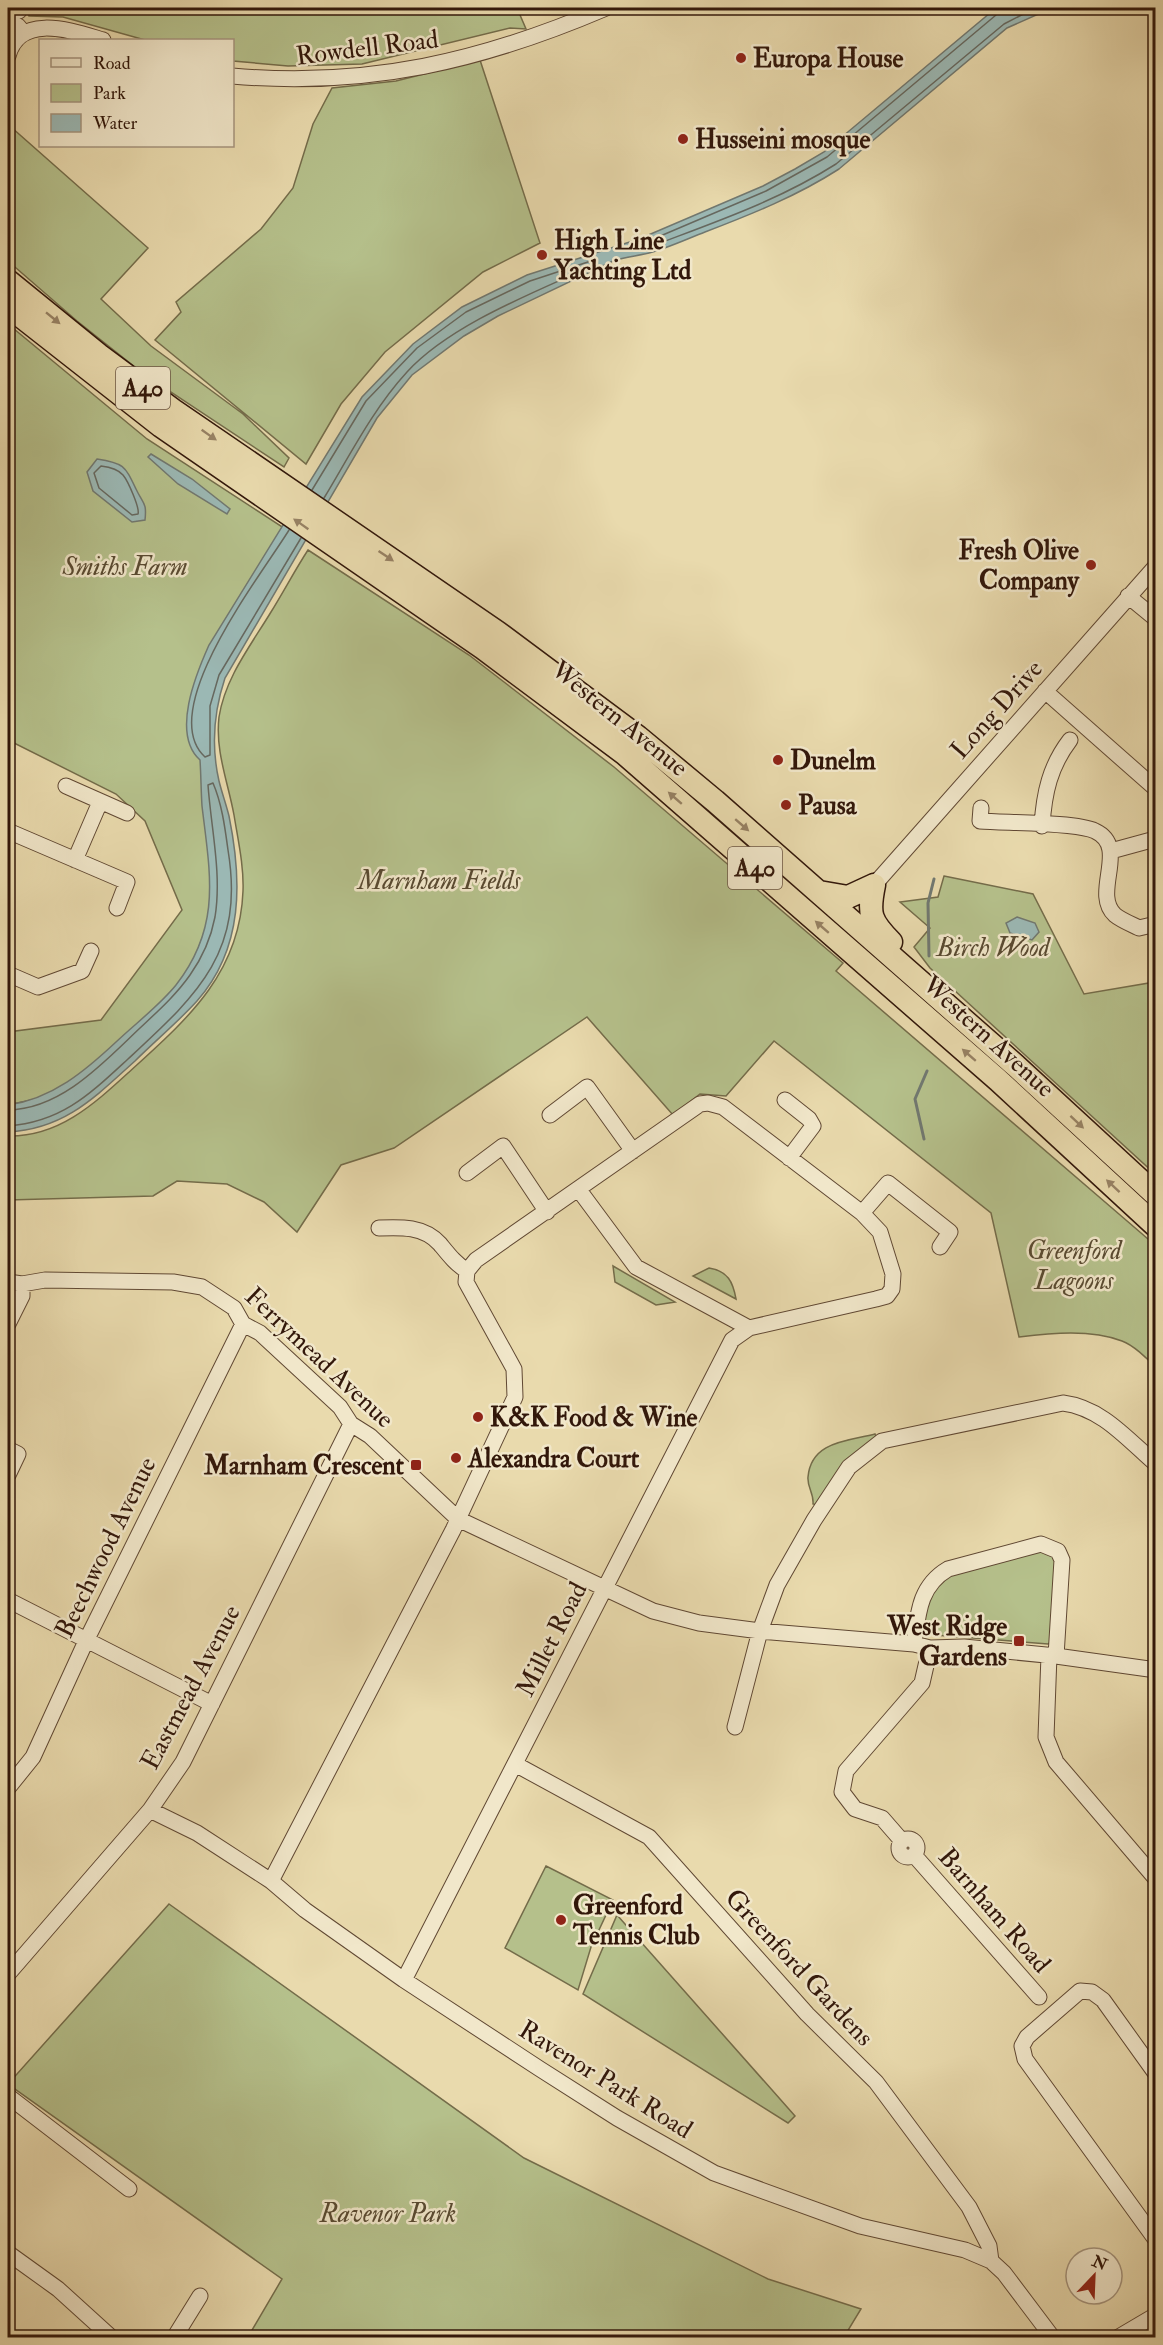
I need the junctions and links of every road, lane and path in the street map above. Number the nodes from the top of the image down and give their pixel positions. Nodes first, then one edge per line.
1 (606, 8) edge
2 (17, 19) edge
3 (99, 39) edge
4 (8, 56) edge
5 (234, 76) edge
6 (8, 281) edge
7 (8, 306) edge
8 (279, 496) junction
9 (333, 533) junction
10 (1155, 566) edge
11 (1128, 596) junction
12 (1155, 619) edge
13 (1045, 691) junction
14 (1070, 740) dead end
15 (66, 786) dead end
16 (1155, 789) edge
17 (100, 802) junction
18 (981, 808) dead end
19 (127, 813) dead end
20 (1042, 826) junction
21 (8, 831) edge
22 (1155, 839) edge
23 (1111, 852) junction
24 (75, 860) junction
25 (874, 885) junction
26 (817, 892) junction
27 (117, 908) dead end
28 (1155, 924) edge
29 (91, 951) dead end
30 (8, 974) edge
31 (1016, 1066) junction
32 (785, 1100) dead end
33 (550, 1115) dead end
34 (633, 1151) junction
35 (789, 1158) junction
36 (467, 1173) dead end
37 (579, 1190) junction
38 (1155, 1195) edge
39 (547, 1212) junction
40 (862, 1214) junction
41 (1155, 1226) edge
42 (379, 1228) dead end
43 (940, 1247) dead end
44 (467, 1271) junction
45 (15, 1283) edge
46 (8, 1324) edge
47 (243, 1324) junction
48 (749, 1328) junction
49 (351, 1424) junction
50 (8, 1449) edge
51 (1155, 1464) edge
52 (8, 1476) edge
53 (458, 1519) junction
54 (603, 1589) junction
55 (8, 1600) edge
56 (760, 1631) junction
57 (86, 1641) junction
58 (914, 1644) junction
59 (930, 1648) junction
60 (1053, 1656) junction
61 (1155, 1670) edge
62 (212, 1704) junction
63 (735, 1727) dead end
64 (515, 1764) junction
65 (8, 1788) edge
66 (150, 1810) junction
67 (1155, 1879) edge
68 (271, 1881) junction
69 (8, 1974) edge
70 (404, 1980) junction
71 (1039, 1997) dead end
72 (1155, 2074) edge
73 (8, 2096) edge
74 (129, 2189) dead end
75 (1155, 2240) edge
76 (8, 2253) edge
77 (991, 2261) junction
78 (200, 2296) dead end
79 (1155, 2315) edge
80 (112, 2337) edge
81 (174, 2337) edge
82 (1053, 2337) edge
83 (1117, 2337) edge

1 - 5 street, Rowdell Road
2 - 3 street
2 - 4 street
6 -> 8 highway, Western Avenue / A40
7 - 8 highway, Western Avenue / A40
8 - 9 highway, Western Avenue / A40
9 -> 26 highway, Western Avenue / A40
41 -> 9 highway, Western Avenue / A40
10 - 11 street, Long Drive
11 - 12 street
11 - 13 street, Long Drive
13 - 16 street
13 - 25 street, Long Drive
14 - 20 street
15 - 17 street
17 - 19 street
17 - 24 street
18 - 20 street
20 - 23 street
21 - 24 street
22 - 23 street
23 - 28 street
24 - 27 street
25 - 26 highway
25 - 31 highway
26 - 31 highway, Western Avenue / A40
29 - 30 street
31 -> 38 highway, Western Avenue / A40
32 - 35 street
33 - 34 street
34 - 35 street
34 - 37 street
35 - 40 street
36 - 39 street
37 - 39 street
37 - 48 street
39 - 44 street
40 - 43 street
40 - 48 street
42 - 44 street
44 - 53 street
45 - 46 street
45 - 47 street, Ferrymead Avenue
47 - 49 street, Ferrymead Avenue
47 - 57 street, Beechwood Avenue
48 - 54 street, Millet Road
49 - 53 street, Ferrymead Avenue
49 - 62 street, Eastmead Avenue
50 - 52 street
51 - 56 street
53 - 54 street, Ferrymead Avenue
53 - 68 street
54 - 56 street, Ferrymead Avenue
54 - 64 street, Millet Road
55 - 57 street
56 - 58 street, Ferrymead Avenue
56 - 63 street
57 - 62 street
57 - 65 street, Beechwood Avenue
58 - 59 street, Ferrymead Avenue
58 - 60 street
59 - 60 street, Ferrymead Avenue
59 - 71 street, Barnham Road
60 - 61 street, Ferrymead Avenue
60 - 67 street
62 - 66 street, Eastmead Avenue
64 - 70 street, Millet Road
64 - 77 street, Greenford Gardens
66 - 68 street, Ravenor Park Road
66 - 69 street, Eastmead Avenue
68 - 70 street, Ravenor Park Road
70 - 77 street, Ravenor Park Road
72 - 75 street
73 - 74 street
76 - 80 street
77 - 82 street, Ravenor Park Road
78 - 81 street
79 - 83 street

